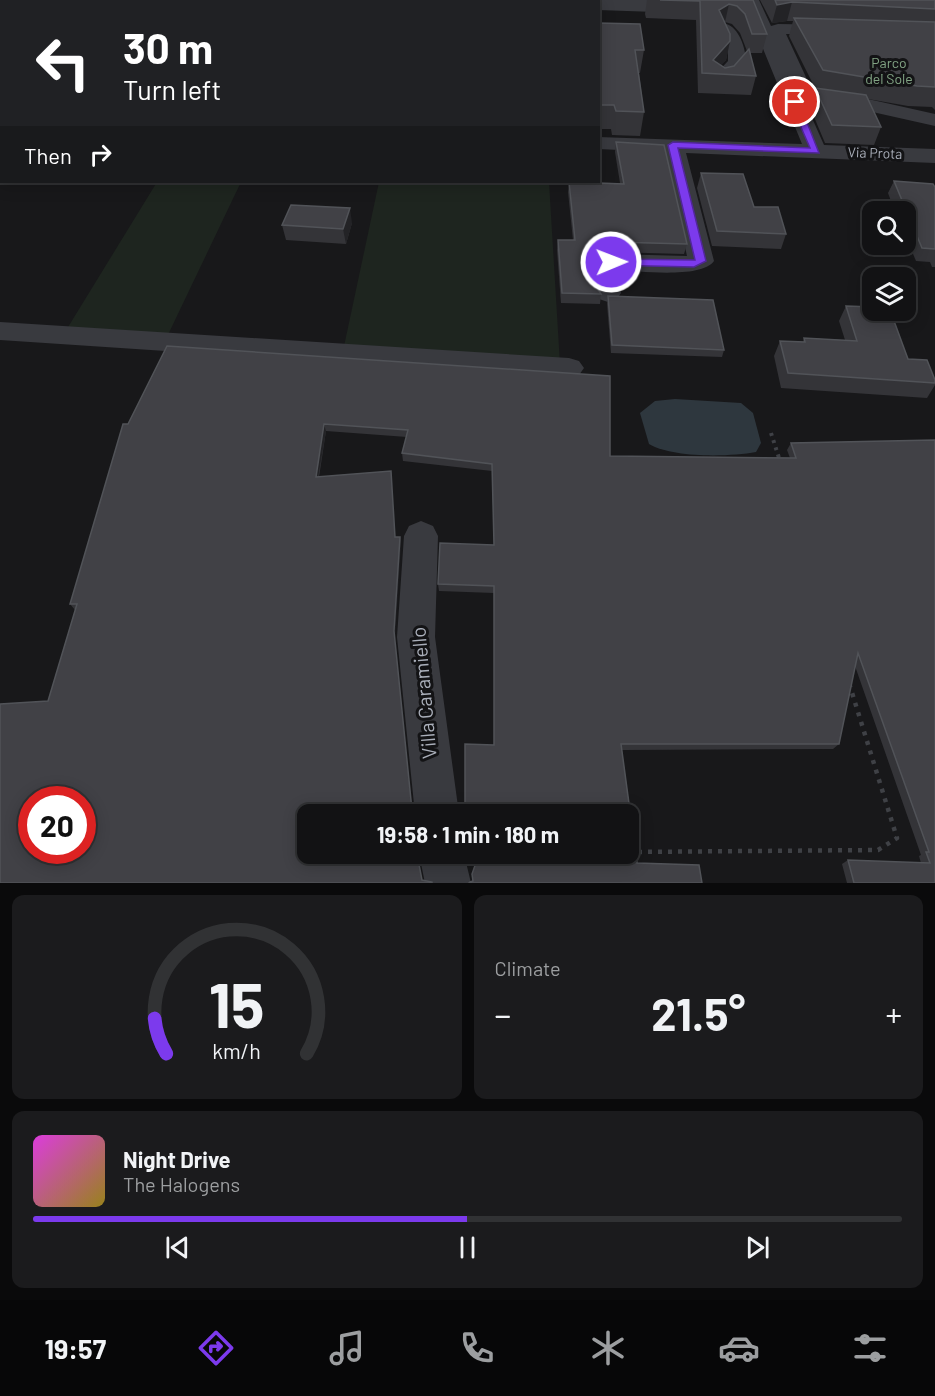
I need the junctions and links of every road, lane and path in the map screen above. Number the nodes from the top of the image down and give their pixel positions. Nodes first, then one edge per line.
1 (655, 0) edge
2 (751, 0) edge
3 (600, 5) edge
4 (726, 29) edge
5 (851, 30) edge
6 (737, 62) junction
7 (778, 63) junction
8 (721, 79) edge
9 (894, 111) junction
10 (935, 120) edge
11 (600, 143) edge
12 (673, 145) junction
13 (816, 151) junction
14 (927, 155) edge
15 (608, 292) dead end
16 (0, 331) edge
17 (568, 368) dead end
18 (771, 433) dead end
19 (781, 466) edge
20 (421, 536) dead end
21 (848, 680) edge
22 (436, 804) edge
23 (639, 852) edge
24 (444, 864) edge
25 (447, 883) edge

1 - 3 street
2 - 7 street
4 - 6 street
5 - 9 street
6 - 7 street
6 - 8 street
7 - 13 street
9 - 10 street
9 - 14 street
11 - 12 street, Via Prota
12 - 13 street, Via Prota
12 - 15 street
13 - 14 street, Via Prota
16 - 17 street
18 - 19 path
20 - 22 street, Villa Caramiello
21 - 23 path
24 - 25 street

